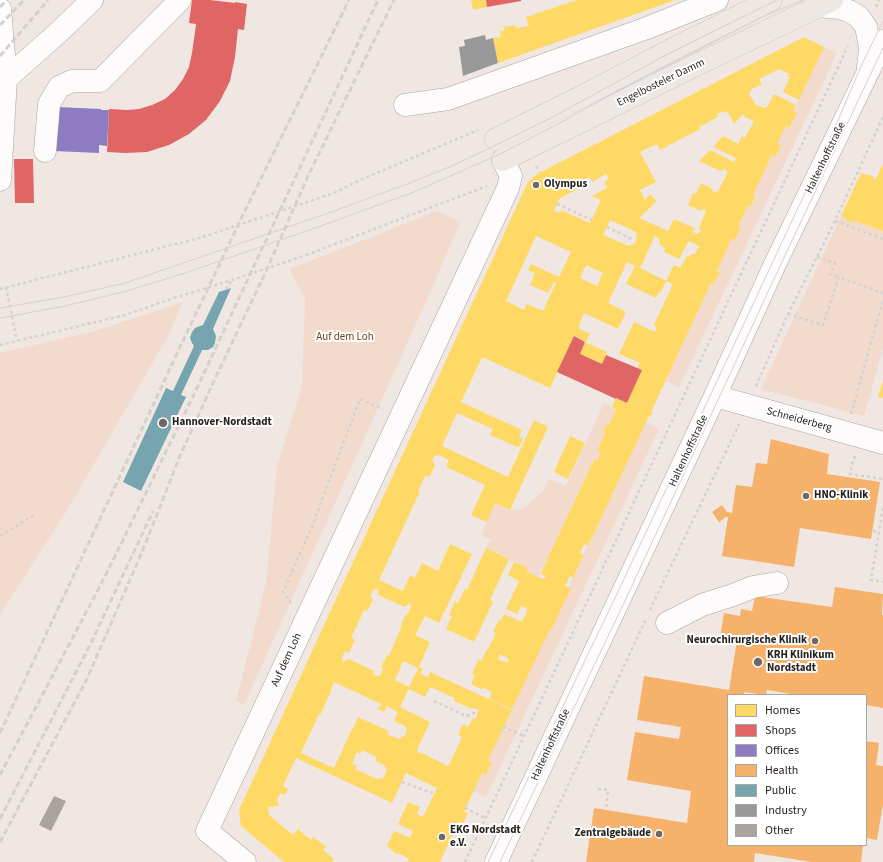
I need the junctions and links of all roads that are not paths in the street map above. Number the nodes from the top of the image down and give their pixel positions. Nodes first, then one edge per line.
1 (92, 0) edge
2 (180, 0) edge
3 (717, 0) edge
4 (771, 0) edge
5 (818, 4) edge
6 (0, 9) edge
7 (883, 42) edge
8 (868, 72) junction
9 (6, 79) junction
10 (405, 105) dead end
11 (496, 139) dead end
12 (45, 151) dead end
13 (503, 160) joint
14 (0, 180) edge
15 (715, 396) junction
16 (883, 443) edge
17 (777, 583) dead end
18 (667, 623) dead end
19 (246, 862) edge
20 (496, 862) edge

1 - 9 street
2 - 12 street
3 - 10 street
4 - 11 main road, Engelbosteler Damm
5 - 8 street, Engelbosteler Damm
5 - 13 main road, Engelbosteler Damm
6 - 9 street
7 - 8 street, Haltenhoffstraße
8 - 15 street, Haltenhoffstraße
9 - 14 street
13 - 19 street, Auf dem Loh
15 - 16 street, Schneiderberg
15 - 20 street, Haltenhoffstraße
17 - 18 street

